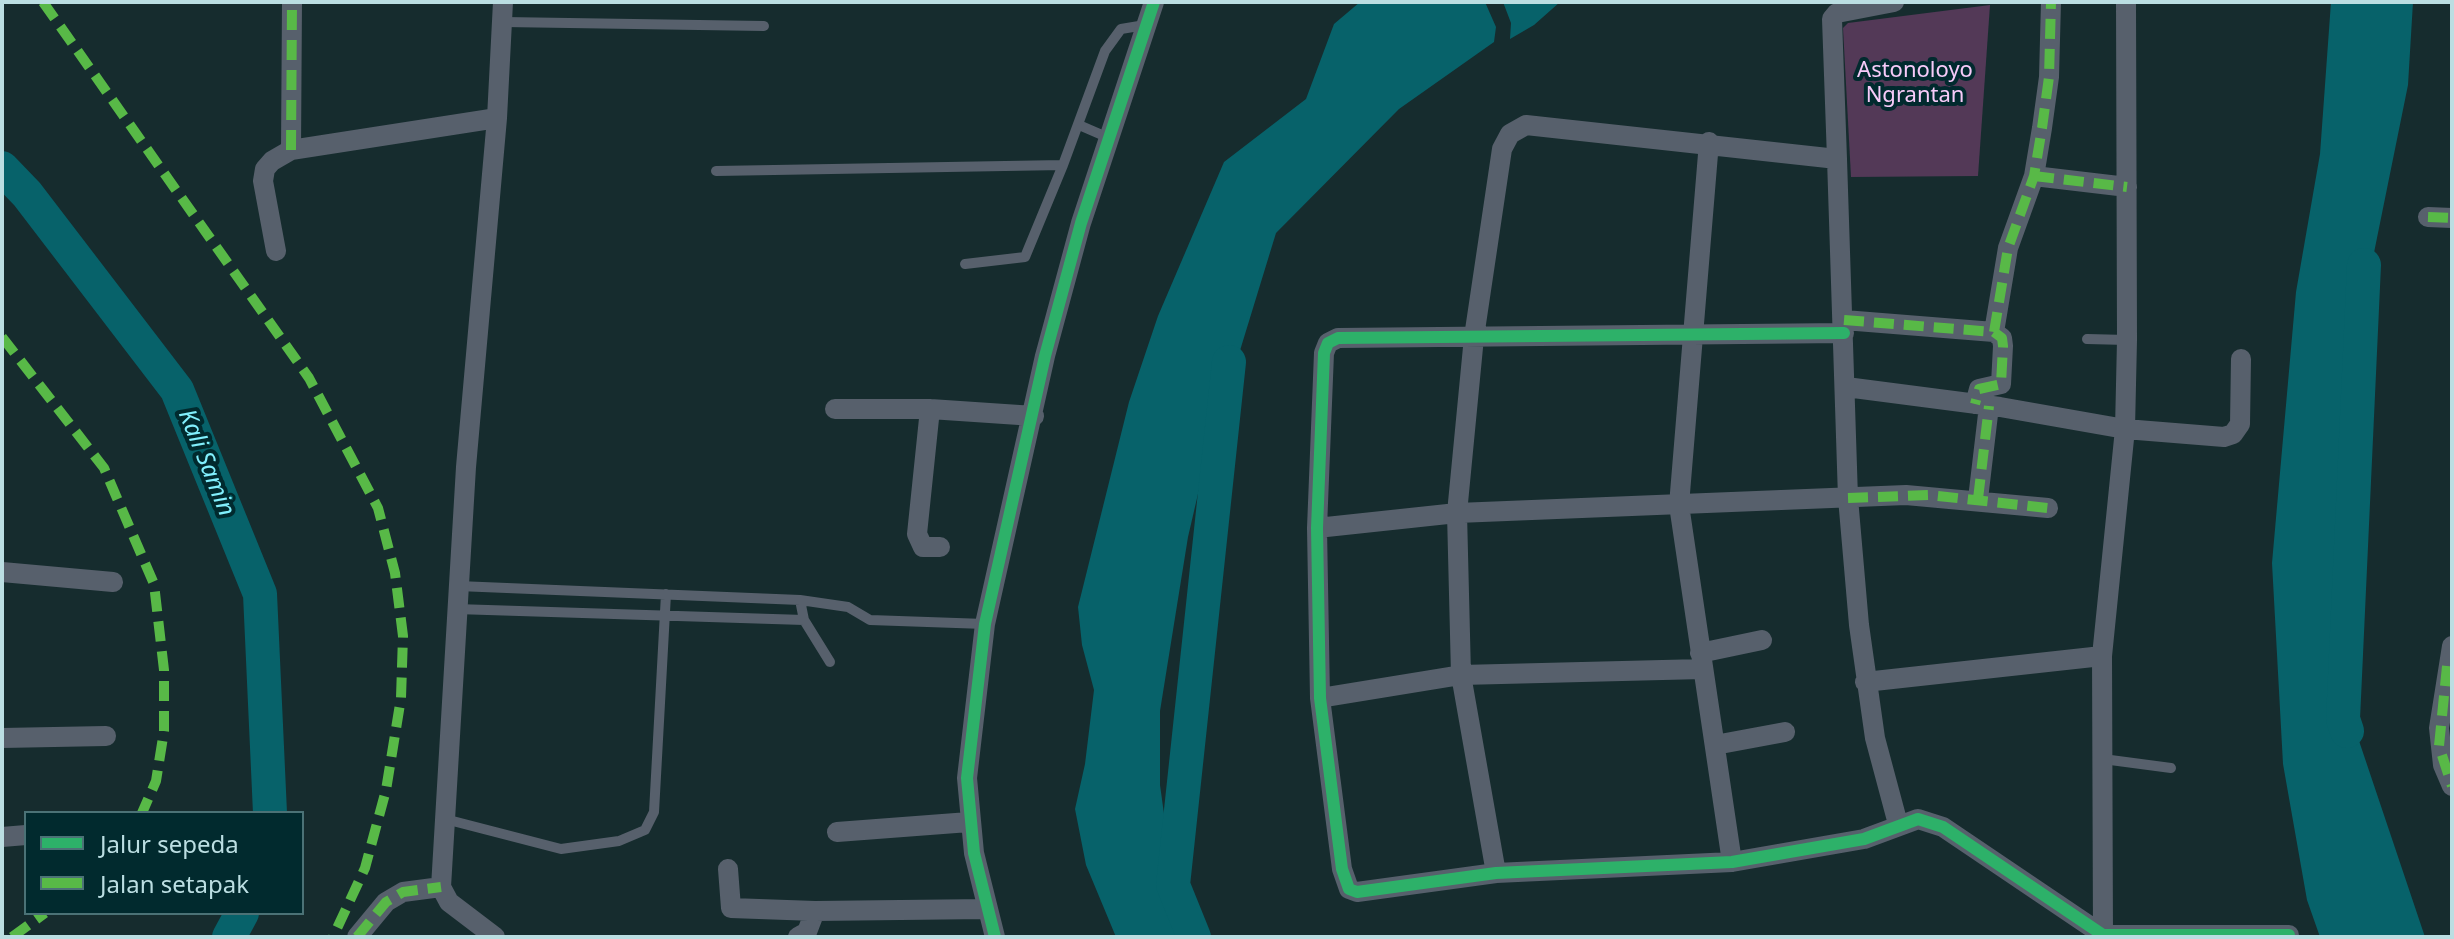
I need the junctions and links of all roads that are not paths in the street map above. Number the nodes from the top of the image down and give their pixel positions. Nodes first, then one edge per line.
1 (292, 2) edge
2 (1154, 2) edge
3 (1894, 2) edge
4 (2051, 2) edge
5 (2126, 2) edge
6 (503, 12) edge
7 (1145, 25) junction
8 (764, 26) dead end
9 (497, 118) junction
10 (1079, 125) junction
11 (1109, 138) junction
12 (1709, 142) junction
13 (291, 150) junction
14 (1837, 159) junction
15 (1063, 165) junction
16 (716, 171) dead end
17 (2034, 176) junction
18 (2127, 187) junction
19 (2428, 217) dead end
20 (2452, 218) edge
21 (276, 251) dead end
22 (965, 264) dead end
23 (1844, 327) junction
24 (1994, 332) junction
25 (1691, 336) junction
26 (1474, 337) junction
27 (2087, 339) dead end
28 (2127, 340) junction
29 (2241, 359) dead end
30 (1846, 387) junction
31 (1982, 405) junction
32 (835, 409) dead end
33 (930, 409) junction
34 (1034, 416) junction
35 (2125, 429) junction
36 (1848, 498) junction
37 (1978, 499) junction
38 (1679, 505) junction
39 (2048, 508) dead end
40 (1457, 513) junction
41 (1317, 528) junction
42 (940, 547) dead end
43 (2, 572) edge
44 (113, 582) dead end
45 (458, 586) junction
46 (666, 594) junction
47 (800, 600) junction
48 (456, 609) junction
49 (664, 617) junction
50 (804, 620) junction
51 (985, 624) junction
52 (1762, 640) dead end
53 (2102, 656) junction
54 (2450, 659) edge
55 (1702, 661) junction
56 (830, 662) dead end
57 (1461, 675) junction
58 (1865, 682) junction
59 (1320, 698) junction
60 (1785, 732) dead end
61 (106, 736) dead end
62 (2, 738) edge
63 (1715, 745) junction
64 (2103, 759) junction
65 (2171, 768) dead end
66 (2452, 786) edge
67 (444, 819) junction
68 (969, 822) junction
69 (1898, 824) junction
70 (837, 832) dead end
71 (24, 835) edge
72 (2, 837) edge
73 (1732, 862) junction
74 (728, 869) dead end
75 (1496, 873) junction
76 (441, 887) junction
77 (986, 909) junction
78 (815, 911) junction
79 (2289, 935) dead end
80 (2103, 936) edge
81 (357, 937) edge
82 (495, 937) edge
83 (798, 937) edge
84 (995, 937) edge

1 - 13 street
2 - 7 street
3 - 14 street
4 - 17 street
5 - 18 street
6 - 8 lane
6 - 9 street
7 - 10 lane
7 - 11 street
9 - 13 street
9 - 45 street
10 - 11 lane
10 - 15 lane
11 - 34 street
12 - 14 street
12 - 25 street
12 - 26 street
13 - 21 street
14 - 23 street
15 - 16 lane
15 - 22 lane
17 - 18 street
17 - 24 street
18 - 28 street
19 - 20 street
23 - 24 street
23 - 25 street
23 - 30 street
24 - 31 street
25 - 26 street
25 - 38 street
26 - 40 street
26 - 41 street
27 - 28 lane
28 - 35 street
29 - 35 street
30 - 31 street
30 - 36 street
31 - 35 street
31 - 37 street
32 - 33 street
33 - 34 street
33 - 42 street
34 - 51 street
35 - 53 street
36 - 37 street
36 - 38 street
36 - 58 street
37 - 39 street
38 - 40 street
38 - 55 street
40 - 41 street
40 - 57 street
41 - 59 street
43 - 44 street
45 - 46 lane
45 - 48 street
46 - 47 lane
46 - 49 lane
47 - 50 lane
47 - 51 lane
48 - 49 lane
48 - 67 street
49 - 50 lane
49 - 67 lane
50 - 56 lane
51 - 68 street
52 - 55 street
53 - 58 street
53 - 64 street
54 - 66 street
55 - 57 street
55 - 63 street
57 - 59 street
57 - 75 street
58 - 69 street
59 - 75 street
60 - 63 street
61 - 62 street
63 - 73 street
64 - 65 lane
64 - 80 street
67 - 76 street
68 - 70 street
68 - 77 street
69 - 73 street
69 - 80 street
71 - 72 street
73 - 75 street
74 - 78 street
76 - 81 street
76 - 82 street
77 - 78 street
77 - 84 street
78 - 83 street
79 - 80 street

